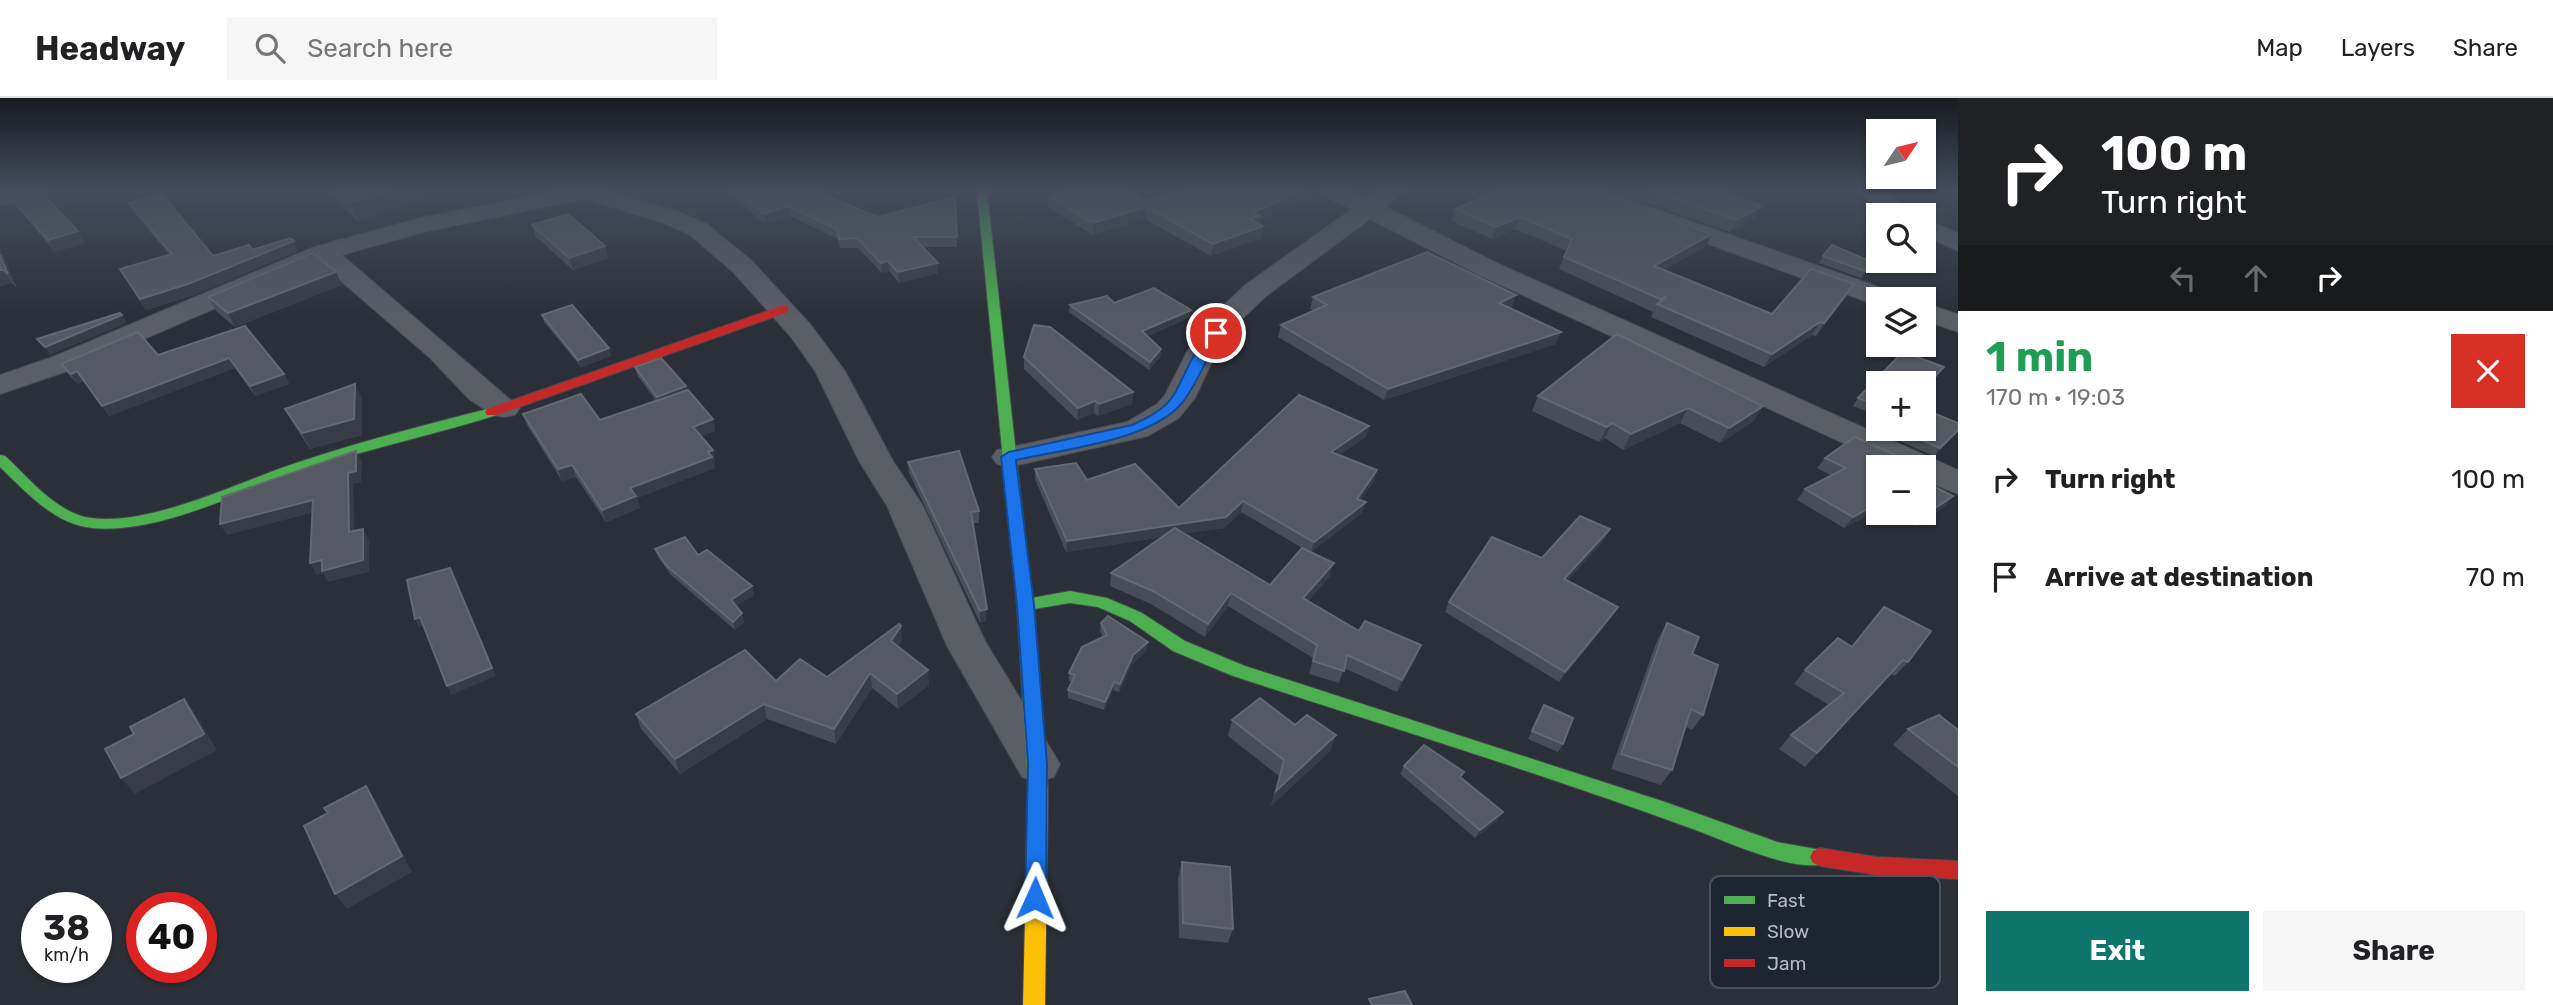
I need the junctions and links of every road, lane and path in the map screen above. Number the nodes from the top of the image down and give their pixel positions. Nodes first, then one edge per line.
1 (390, 233) edge
2 (703, 233) edge
3 (986, 233) edge
4 (1335, 233) edge
5 (1415, 233) edge
6 (1702, 233) edge
7 (1939, 233) edge
8 (1958, 243) edge
9 (323, 252) junction
10 (1866, 292) edge
11 (784, 309) junction
12 (1936, 316) edge
13 (1958, 323) edge
14 (0, 385) edge
15 (504, 408) junction
16 (1009, 457) junction
17 (0, 459) edge
18 (1958, 483) edge
19 (1026, 605) junction
20 (1038, 764) junction
21 (1958, 870) edge
22 (1034, 1005) edge

1 - 9 street
2 - 11 street
3 - 16 street
4 - 16 street
5 - 18 street
6 - 10 street
7 - 8 street
9 - 14 street
9 - 15 street
11 - 15 street
11 - 20 street
12 - 13 street
15 - 17 street
16 - 19 street
19 - 20 street
19 - 21 street
20 - 22 street

